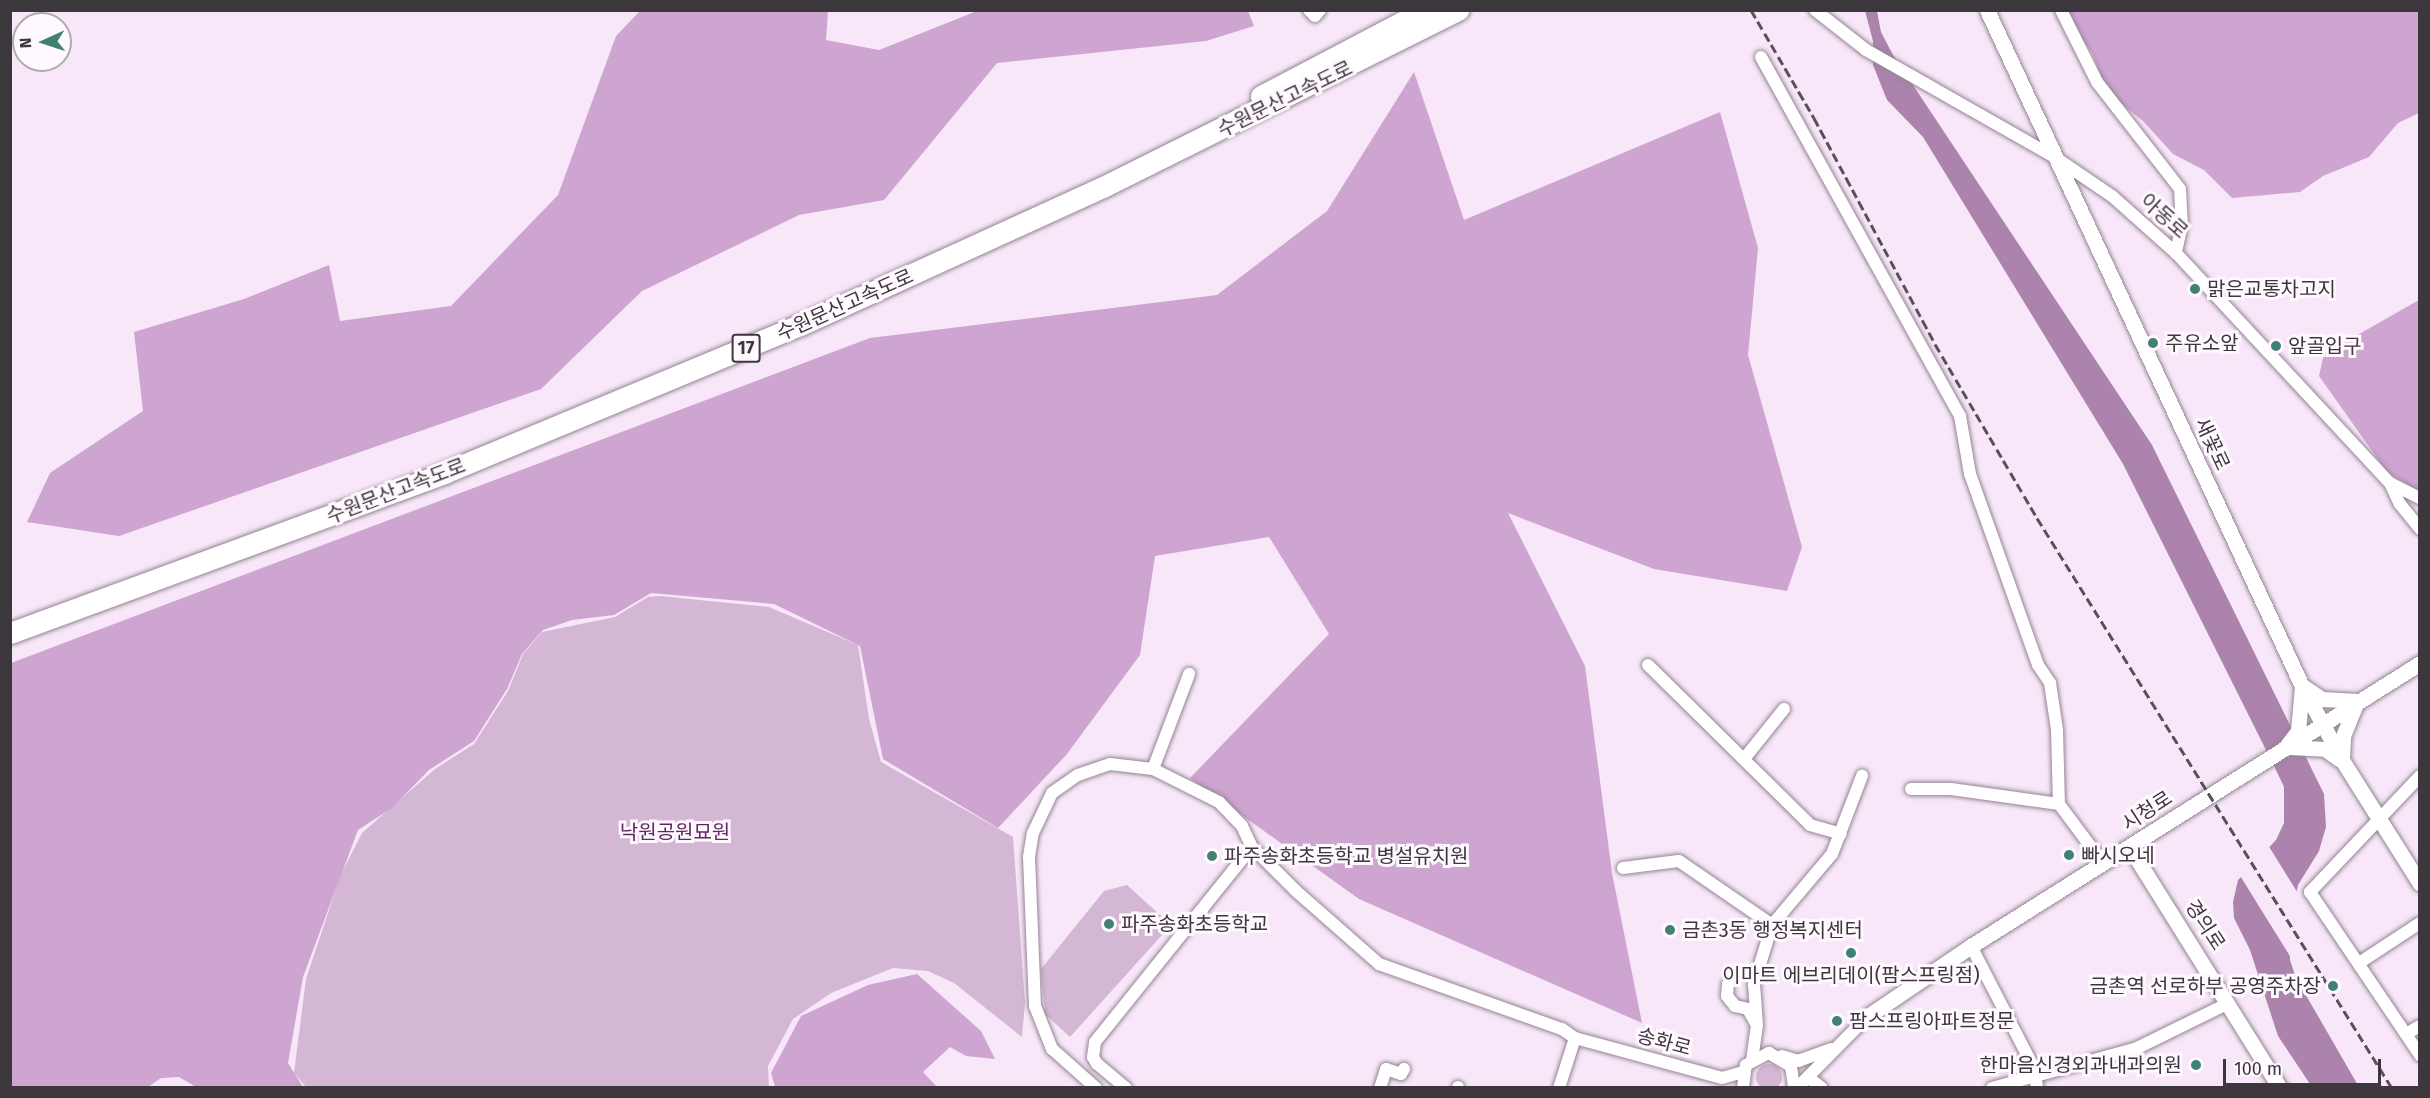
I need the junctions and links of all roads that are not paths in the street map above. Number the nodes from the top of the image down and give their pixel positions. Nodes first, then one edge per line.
1 (1309, 10) edge
2 (1320, 10) edge
3 (1425, 10) edge
4 (1458, 10) edge
5 (1815, 10) edge
6 (1987, 10) edge
7 (2061, 10) edge
8 (1761, 57) dead end
9 (2056, 158) junction
10 (2176, 253) junction
11 (2390, 483) junction
12 (2420, 498) edge
13 (2420, 529) edge
14 (10, 619) edge
15 (10, 633) edge
16 (2420, 663) edge
17 (1648, 665) dead end
18 (1189, 674) dead end
19 (2302, 686) junction
20 (2358, 701) junction
21 (1784, 709) dead end
22 (2324, 724) junction
23 (2301, 738) junction
24 (1743, 759) junction
25 (2342, 760) junction
26 (1153, 770) junction
27 (1862, 776) dead end
28 (2420, 776) edge
29 (1911, 789) dead end
30 (2059, 804) junction
31 (2377, 818) junction
32 (1841, 834) junction
33 (1252, 847) junction
34 (2130, 848) junction
35 (2103, 863) junction
36 (1623, 868) dead end
37 (2420, 884) edge
38 (2420, 923) edge
39 (1772, 925) junction
40 (1971, 946) junction
41 (2359, 963) junction
42 (1728, 984) dead end
43 (2229, 1003) junction
44 (1868, 1016) joint
45 (1756, 1024) junction
46 (2420, 1026) edge
47 (2406, 1034) junction
48 (1575, 1038) junction
49 (1832, 1048) junction
50 (2420, 1054) edge
51 (1778, 1055) junction
52 (1752, 1059) junction
53 (1404, 1069) dead end
54 (1743, 1072) junction
55 (1722, 1078) junction
56 (1809, 1078) junction
57 (2037, 1082) edge
58 (1743, 1087) edge
59 (1096, 1088) edge
60 (1126, 1088) edge
61 (1380, 1088) edge
62 (1559, 1088) edge
63 (1795, 1088) edge
64 (1822, 1088) edge
65 (1992, 1088) edge
66 (2280, 1088) edge

1 - 2 street
3 - 14 highway, 수원문산고속도로 / 17
4 - 15 highway, 수원문산고속도로 / 17
5 - 9 street, 아동로
6 - 9 street, 새꽃로
7 - 10 street
8 - 30 street
9 - 10 street, 아동로
9 - 19 street, 새꽃로
10 - 11 street, 아동로
11 - 12 street
11 - 13 street, 아동로
16 - 20 street, 시청로
17 - 24 street
18 - 26 street
19 - 20 street
19 - 22 street, 새꽃로
19 - 23 street
20 - 22 street, 시청로
20 - 25 street
21 - 24 street
22 - 23 street, 시청로
22 - 25 street, 새꽃로
23 - 25 street
23 - 34 street, 시청로
24 - 32 street
25 - 31 street, 새꽃로
26 - 33 street, 송화로
26 - 59 street, 송화로
27 - 32 street
28 - 31 street
29 - 30 street
30 - 35 street
31 - 37 street, 새꽃로
31 - 41 street
32 - 39 street
33 - 48 street, 송화로
33 - 60 street
34 - 35 street, 시청로
34 - 43 street, 경의로
35 - 40 street, 시청로
36 - 39 street
38 - 41 street
39 - 45 street
40 - 44 street, 시청로
40 - 57 street
41 - 47 street
42 - 45 street
43 - 57 street
43 - 66 street, 경의로
44 - 49 street
45 - 52 street
46 - 47 street
47 - 50 street
48 - 55 street, 송화로
48 - 62 street
49 - 51 street
49 - 56 street
51 - 52 street
51 - 63 street
52 - 54 street
53 - 61 street
54 - 55 street
54 - 58 street
55 - 58 street, 송화로
56 - 63 street
56 - 64 street
57 - 65 street

